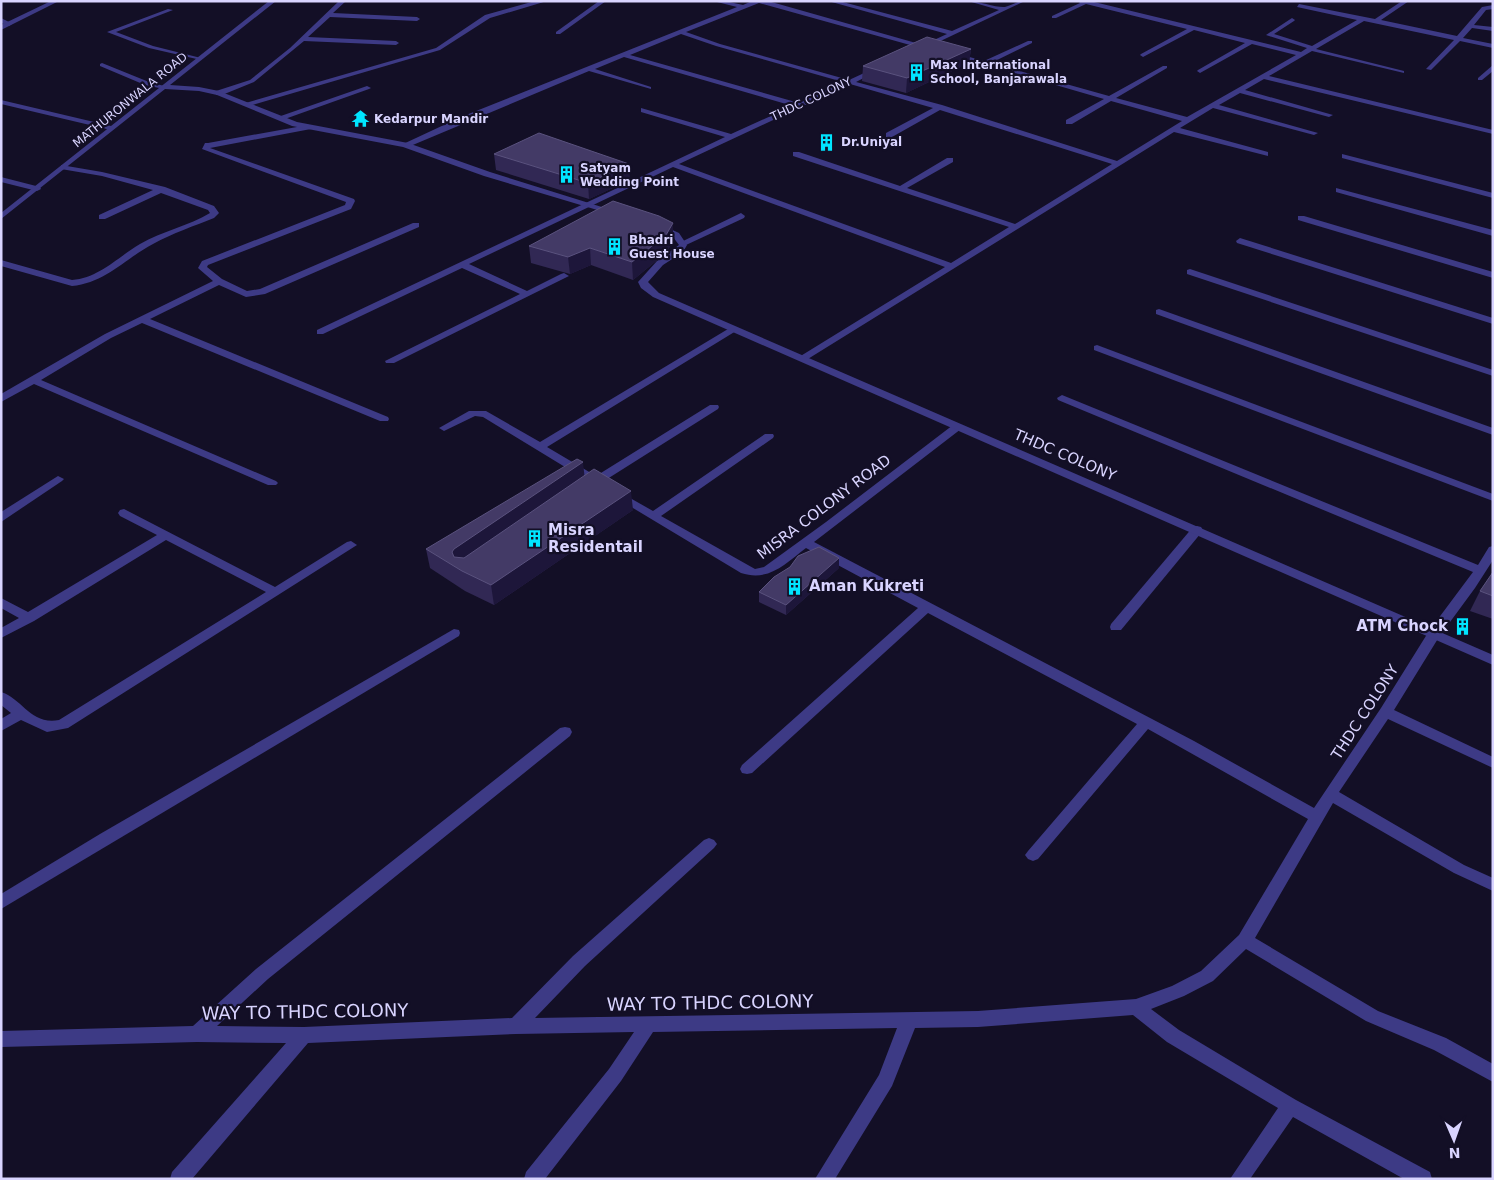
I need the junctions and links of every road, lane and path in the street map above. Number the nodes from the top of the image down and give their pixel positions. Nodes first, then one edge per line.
1 (56, 1) edge
2 (273, 1) edge
3 (343, 1) edge
4 (544, 1) edge
5 (603, 1) edge
6 (716, 1) edge
7 (759, 1) edge
8 (831, 1) edge
9 (971, 1) edge
10 (1022, 1) edge
11 (1406, 1) edge
12 (1090, 2) edge
13 (1299, 6) dead end
14 (743, 7) junction
15 (1493, 7) edge
16 (170, 10) dead end
17 (1004, 10) junction
18 (329, 14) junction
19 (1054, 17) dead end
20 (418, 19) dead end
21 (1363, 19) junction
22 (1, 20) edge
23 (1292, 20) dead end
24 (1376, 21) junction
25 (10, 24) junction
26 (1470, 26) junction
27 (1, 28) edge
28 (1193, 28) junction
29 (1493, 29) edge
30 (680, 32) junction
31 (558, 33) dead end
32 (952, 33) junction
33 (303, 38) junction
34 (1457, 38) junction
35 (1030, 42) dead end
36 (1251, 42) junction
37 (396, 43) dead end
38 (1493, 46) edge
39 (924, 47) junction
40 (1311, 48) junction
41 (932, 49) edge
42 (915, 51) edge
43 (950, 54) edge
44 (1300, 54) junction
45 (624, 55) junction
46 (1143, 55) dead end
47 (199, 59) junction
48 (985, 63) junction
49 (888, 64) edge
50 (102, 65) dead end
51 (1165, 67) dead end
52 (1493, 67) edge
53 (588, 69) junction
54 (1429, 69) dead end
55 (1200, 71) dead end
56 (1402, 72) dead end
57 (1264, 77) junction
58 (1480, 78) dead end
59 (847, 82) junction
60 (164, 87) junction
61 (367, 88) dead end
62 (649, 88) dead end
63 (1240, 91) junction
64 (219, 93) junction
65 (1111, 97) junction
66 (1, 102) edge
67 (246, 104) junction
68 (798, 105) junction
69 (1213, 106) junction
70 (939, 107) junction
71 (644, 110) dead end
72 (1329, 115) dead end
73 (278, 118) junction
74 (1188, 120) junction
75 (1069, 122) dead end
76 (111, 128) junction
77 (308, 128) junction
78 (1173, 130) junction
79 (1314, 132) dead end
80 (1493, 132) edge
81 (888, 135) dead end
82 (732, 137) junction
83 (405, 146) junction
84 (796, 154) dead end
85 (1265, 154) dead end
86 (1345, 156) dead end
87 (950, 160) dead end
88 (1117, 163) junction
89 (674, 165) junction
90 (64, 167) junction
91 (1, 179) edge
92 (37, 189) junction
93 (900, 189) junction
94 (162, 190) junction
95 (1339, 190) dead end
96 (1493, 196) edge
97 (588, 204) junction
98 (622, 215) edge
99 (741, 216) dead end
100 (1, 217) edge
101 (102, 217) dead end
102 (1301, 218) dead end
103 (647, 223) edge
104 (416, 225) dead end
105 (1016, 227) junction
106 (1493, 233) edge
107 (1240, 241) dead end
108 (683, 243) junction
109 (1, 263) edge
110 (464, 265) junction
111 (951, 266) junction
112 (1190, 272) dead end
113 (1493, 275) edge
114 (564, 276) edge
115 (219, 281) junction
116 (527, 294) junction
117 (1159, 312) dead end
118 (142, 319) junction
119 (1493, 321) edge
120 (733, 329) junction
121 (320, 332) dead end
122 (1097, 348) dead end
123 (803, 358) junction
124 (390, 361) dead end
125 (1493, 373) edge
126 (33, 380) junction
127 (1062, 398) dead end
128 (1, 400) edge
129 (714, 407) dead end
130 (384, 419) dead end
131 (957, 427) junction
132 (444, 428) dead end
133 (1493, 432) edge
134 (769, 436) dead end
135 (539, 447) junction
136 (58, 479) dead end
137 (596, 481) junction
138 (272, 483) dead end
139 (580, 492) edge
140 (1493, 498) edge
141 (124, 513) dead end
142 (653, 516) junction
143 (1, 518) edge
144 (1198, 530) junction
145 (165, 535) junction
146 (806, 543) junction
147 (351, 545) dead end
148 (1493, 550) edge
149 (1480, 570) junction
150 (274, 592) junction
151 (1, 602) edge
152 (927, 607) junction
153 (29, 618) junction
154 (1116, 627) dead end
155 (454, 633) dead end
156 (1, 634) edge
157 (1434, 634) junction
158 (1493, 660) edge
159 (1, 698) edge
160 (1386, 712) junction
161 (21, 714) junction
162 (1146, 722) junction
163 (1, 726) edge
164 (565, 732) dead end
165 (1493, 763) edge
166 (747, 769) dead end
167 (1323, 806) junction
168 (709, 844) dead end
169 (1033, 854) dead end
170 (1493, 885) edge
171 (1, 902) edge
172 (1244, 940) junction
173 (1136, 1007) junction
174 (909, 1020) junction
175 (648, 1025) junction
176 (516, 1026) junction
177 (197, 1034) junction
178 (304, 1035) junction
179 (1, 1039) edge
180 (1493, 1074) edge
181 (1290, 1106) junction
182 (184, 1177) edge
183 (533, 1179) edge
184 (824, 1179) edge
185 (1239, 1179) edge
186 (1423, 1179) edge

1 - 25 street
2 - 47 street, MATHURONWALA ROAD
3 - 18 street
4 - 67 street
5 - 31 street
6 - 14 street
7 - 14 street
7 - 39 street
8 - 32 street
9 - 17 street
10 - 17 street
11 - 24 street
12 - 19 street
12 - 28 street
13 - 21 street
14 - 30 street
15 - 26 street
16 - 47 street
17 - 32 street
18 - 20 street
18 - 33 street
21 - 24 street
21 - 40 street
22 - 25 street
23 - 40 street
24 - 34 street
25 - 27 street
26 - 29 street
26 - 34 street
28 - 36 street
28 - 46 street
30 - 45 street
30 - 59 street
32 - 39 street
33 - 37 street
33 - 64 street
34 - 38 street
34 - 54 street
35 - 48 street
36 - 44 street
36 - 55 street
39 - 41 street
39 - 42 street
40 - 44 street
40 - 56 street
43 - 48 street
44 - 57 street
45 - 53 street
45 - 68 street
47 - 60 street, MATHURONWALA ROAD
48 - 65 street
49 - 59 street, THDC COLONY
50 - 60 street
51 - 65 street
52 - 58 street
53 - 62 street
53 - 83 street
57 - 63 street
57 - 80 street
59 - 68 street, THDC COLONY
59 - 70 street
60 - 64 street
60 - 76 street, MATHURONWALA ROAD
61 - 73 street
63 - 69 street
63 - 72 street
64 - 67 street
65 - 74 street
65 - 75 street
66 - 76 street
67 - 73 street
68 - 82 street, THDC COLONY
69 - 74 street
69 - 79 street
70 - 81 street
70 - 88 street
71 - 82 street
73 - 77 street
74 - 78 street
76 - 90 street, MATHURONWALA ROAD
77 - 83 street
77 - 115 street
78 - 85 street
78 - 88 street
82 - 89 street, THDC COLONY
83 - 97 street
84 - 93 street
86 - 96 street
87 - 93 street
88 - 105 street
89 - 97 street, THDC COLONY
89 - 111 street
90 - 92 street, MATHURONWALA ROAD
90 - 94 street
91 - 92 street
92 - 100 street, MATHURONWALA ROAD
93 - 105 street
94 - 101 street
94 - 109 street
95 - 106 street
97 - 98 street
97 - 110 street, THDC COLONY
99 - 108 street
102 - 113 street
103 - 108 street
104 - 115 street
105 - 111 street
107 - 119 street
108 - 120 street, THDC COLONY
110 - 116 street
110 - 121 street, THDC COLONY
111 - 123 street
112 - 125 street
114 - 116 street
115 - 118 street
116 - 124 street
117 - 133 street
118 - 126 street
118 - 130 street
120 - 123 street, THDC COLONY
120 - 135 street
122 - 140 street
123 - 131 street, THDC COLONY
126 - 128 street
126 - 138 street
127 - 149 street
129 - 137 street
131 - 144 street, THDC COLONY
131 - 146 street, MISRA COLONY ROAD
132 - 135 street, MISRA COLONY ROAD
134 - 142 street
135 - 137 street, MISRA COLONY ROAD
136 - 143 street
137 - 139 street
137 - 142 street, MISRA COLONY ROAD
141 - 145 street
142 - 146 street, MISRA COLONY ROAD
144 - 154 street
144 - 157 street, THDC COLONY
145 - 150 street
145 - 153 street
146 - 152 street
147 - 150 street
148 - 149 street, THDC COLONY
149 - 157 street, THDC COLONY
150 - 161 street
151 - 153 street
152 - 162 street
152 - 166 street
153 - 156 street
155 - 171 street
157 - 158 street, THDC COLONY
157 - 160 street, THDC COLONY
159 - 161 street
160 - 165 street
160 - 167 street, THDC COLONY
161 - 163 street
162 - 167 street
162 - 169 street
164 - 177 street
167 - 170 street
167 - 172 street, WAY TO THDC COLONY
168 - 176 street
172 - 173 street, WAY TO THDC COLONY
172 - 180 street
173 - 174 street, WAY TO THDC COLONY
173 - 181 street
174 - 175 street, WAY TO THDC COLONY
174 - 184 street
175 - 176 street, WAY TO THDC COLONY
175 - 183 street
176 - 178 street, WAY TO THDC COLONY
177 - 178 street, WAY TO THDC COLONY
177 - 179 street, WAY TO THDC COLONY
178 - 182 street
181 - 185 street
181 - 186 street

